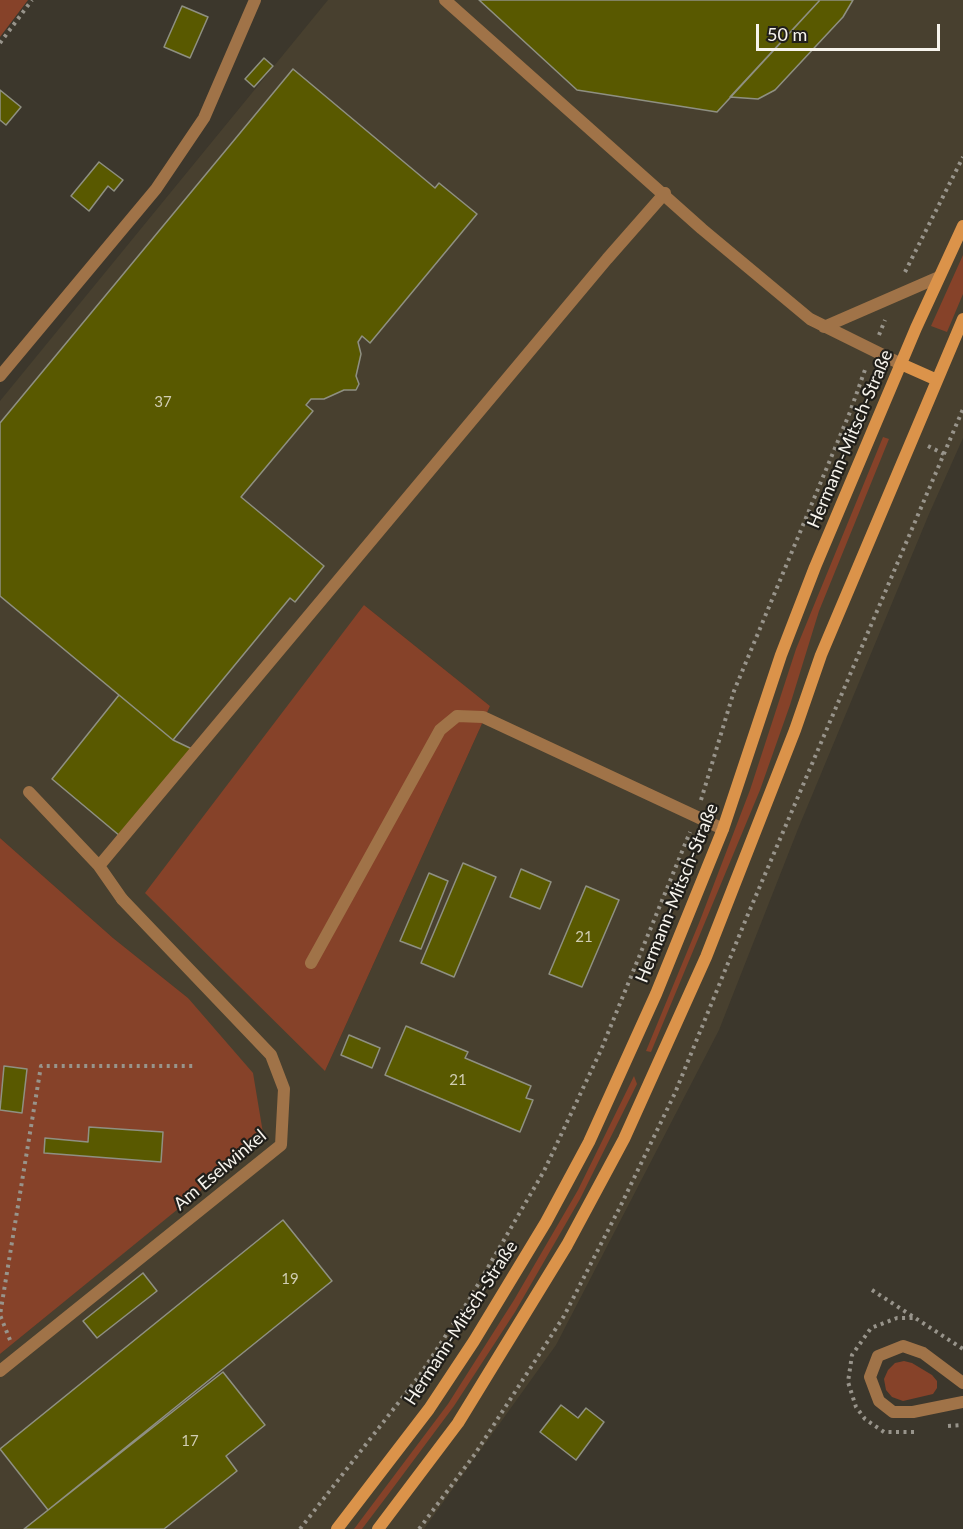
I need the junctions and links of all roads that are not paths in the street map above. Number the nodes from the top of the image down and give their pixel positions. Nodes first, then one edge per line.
1 (255, 0) edge
2 (445, 0) edge
3 (665, 194) junction
4 (963, 226) edge
5 (939, 277) junction
6 (963, 319) edge
7 (824, 327) junction
8 (901, 364) junction
9 (0, 376) edge
10 (937, 380) junction
11 (29, 792) dead end
12 (723, 829) junction
13 (99, 866) junction
14 (311, 963) dead end
15 (0, 1371) edge
16 (963, 1383) edge
17 (963, 1402) edge
18 (337, 1529) edge
19 (378, 1529) edge

1 - 9 street
2 - 3 street
3 - 7 street
3 - 13 street
4 - 5 main road, Hermann-Mitsch-Straße
5 - 7 street
5 - 8 main road, Hermann-Mitsch-Straße
6 - 10 main road
7 - 8 street
8 - 10 main road
8 - 12 main road, Hermann-Mitsch-Straße
10 - 19 main road
11 - 13 street, Am Eselwinkel
12 - 14 street
12 - 18 main road, Hermann-Mitsch-Straße
13 - 15 street, Am Eselwinkel
16 - 17 street

